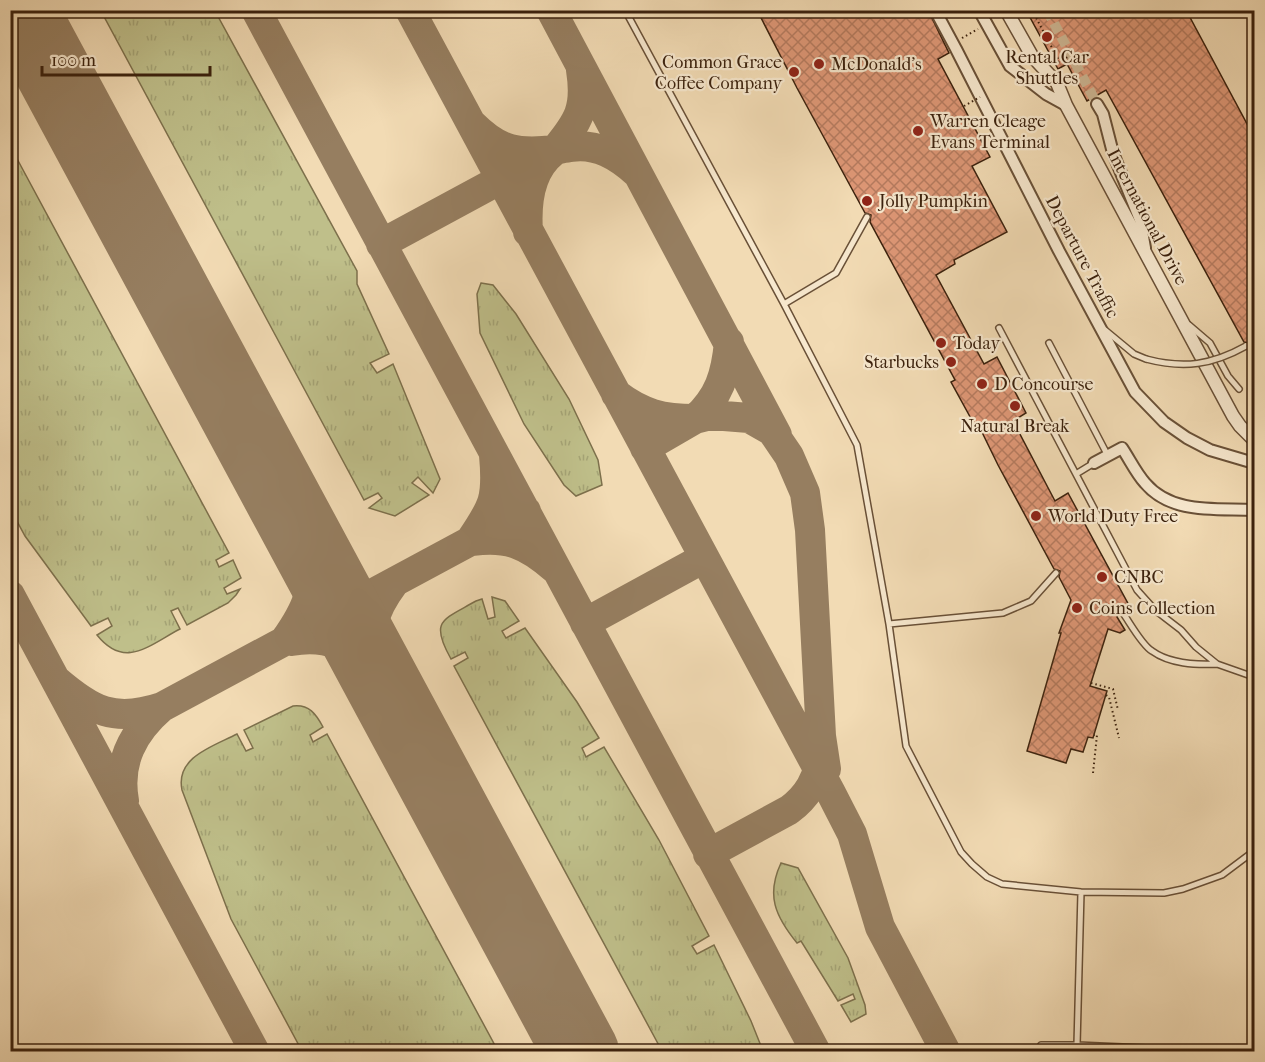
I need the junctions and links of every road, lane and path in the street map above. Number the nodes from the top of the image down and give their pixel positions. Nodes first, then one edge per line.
1 (626, 10) edge
2 (935, 10) edge
3 (979, 10) edge
4 (1006, 10) edge
5 (1032, 10) edge
6 (970, 33) dead end
7 (958, 44) junction
8 (1066, 58) dead end
9 (1074, 60) dead end
10 (1059, 61) dead end
11 (980, 97) junction
12 (1097, 104) tunnel mouth
13 (1066, 105) junction
14 (964, 106) dead end
15 (867, 217) dead end
16 (1146, 254) junction
17 (783, 304) junction
18 (1181, 318) junction
19 (1101, 327) junction
20 (999, 328) dead end
21 (1049, 343) dead end
22 (1246, 346) dead end
23 (1239, 389) dead end
24 (1254, 440) edge
25 (1108, 456) junction
26 (1094, 463) joint
27 (1254, 463) edge
28 (1076, 474) junction
29 (1254, 510) edge
30 (1056, 573) dead end
31 (1123, 613) dead end
32 (890, 624) junction
33 (1216, 664) junction
34 (1254, 677) edge
35 (1091, 683) dead end
36 (1106, 696) dead end
37 (1117, 706) junction
38 (1112, 707) junction
39 (1118, 710) dead end
40 (1094, 735) dead end
41 (1119, 738) dead end
42 (1093, 773) dead end
43 (1254, 851) edge
44 (1081, 892) junction
45 (1077, 1045) junction
46 (1045, 1052) edge
47 (1237, 1052) edge

1 - 17 lane
2 - 7 street, Departure Traffic
3 - 13 street
4 - 13 street, International Drive
5 - 10 path
6 - 7 path
7 - 11 street, Departure Traffic
8 - 9 path
11 - 14 path, bridge
11 - 19 street, Departure Traffic
12 - 16 street
13 - 16 street, International Drive
15 - 17 lane
16 - 18 street, International Drive
17 - 32 lane
18 - 23 lane
18 - 24 street, International Drive
19 - 22 lane, bridge
19 - 27 street, Departure Traffic
20 - 28 lane
21 - 25 lane
25 - 26 street
25 - 29 street
26 - 28 lane
28 - 33 lane
30 - 32 lane
31 - 33 lane
32 - 44 lane
33 - 34 lane
35 - 37 path
36 - 38 path
37 - 38 path
37 - 39 path
38 - 41 path
40 - 42 path
43 - 44 lane
44 - 45 lane
45 - 46 lane
45 - 47 lane

